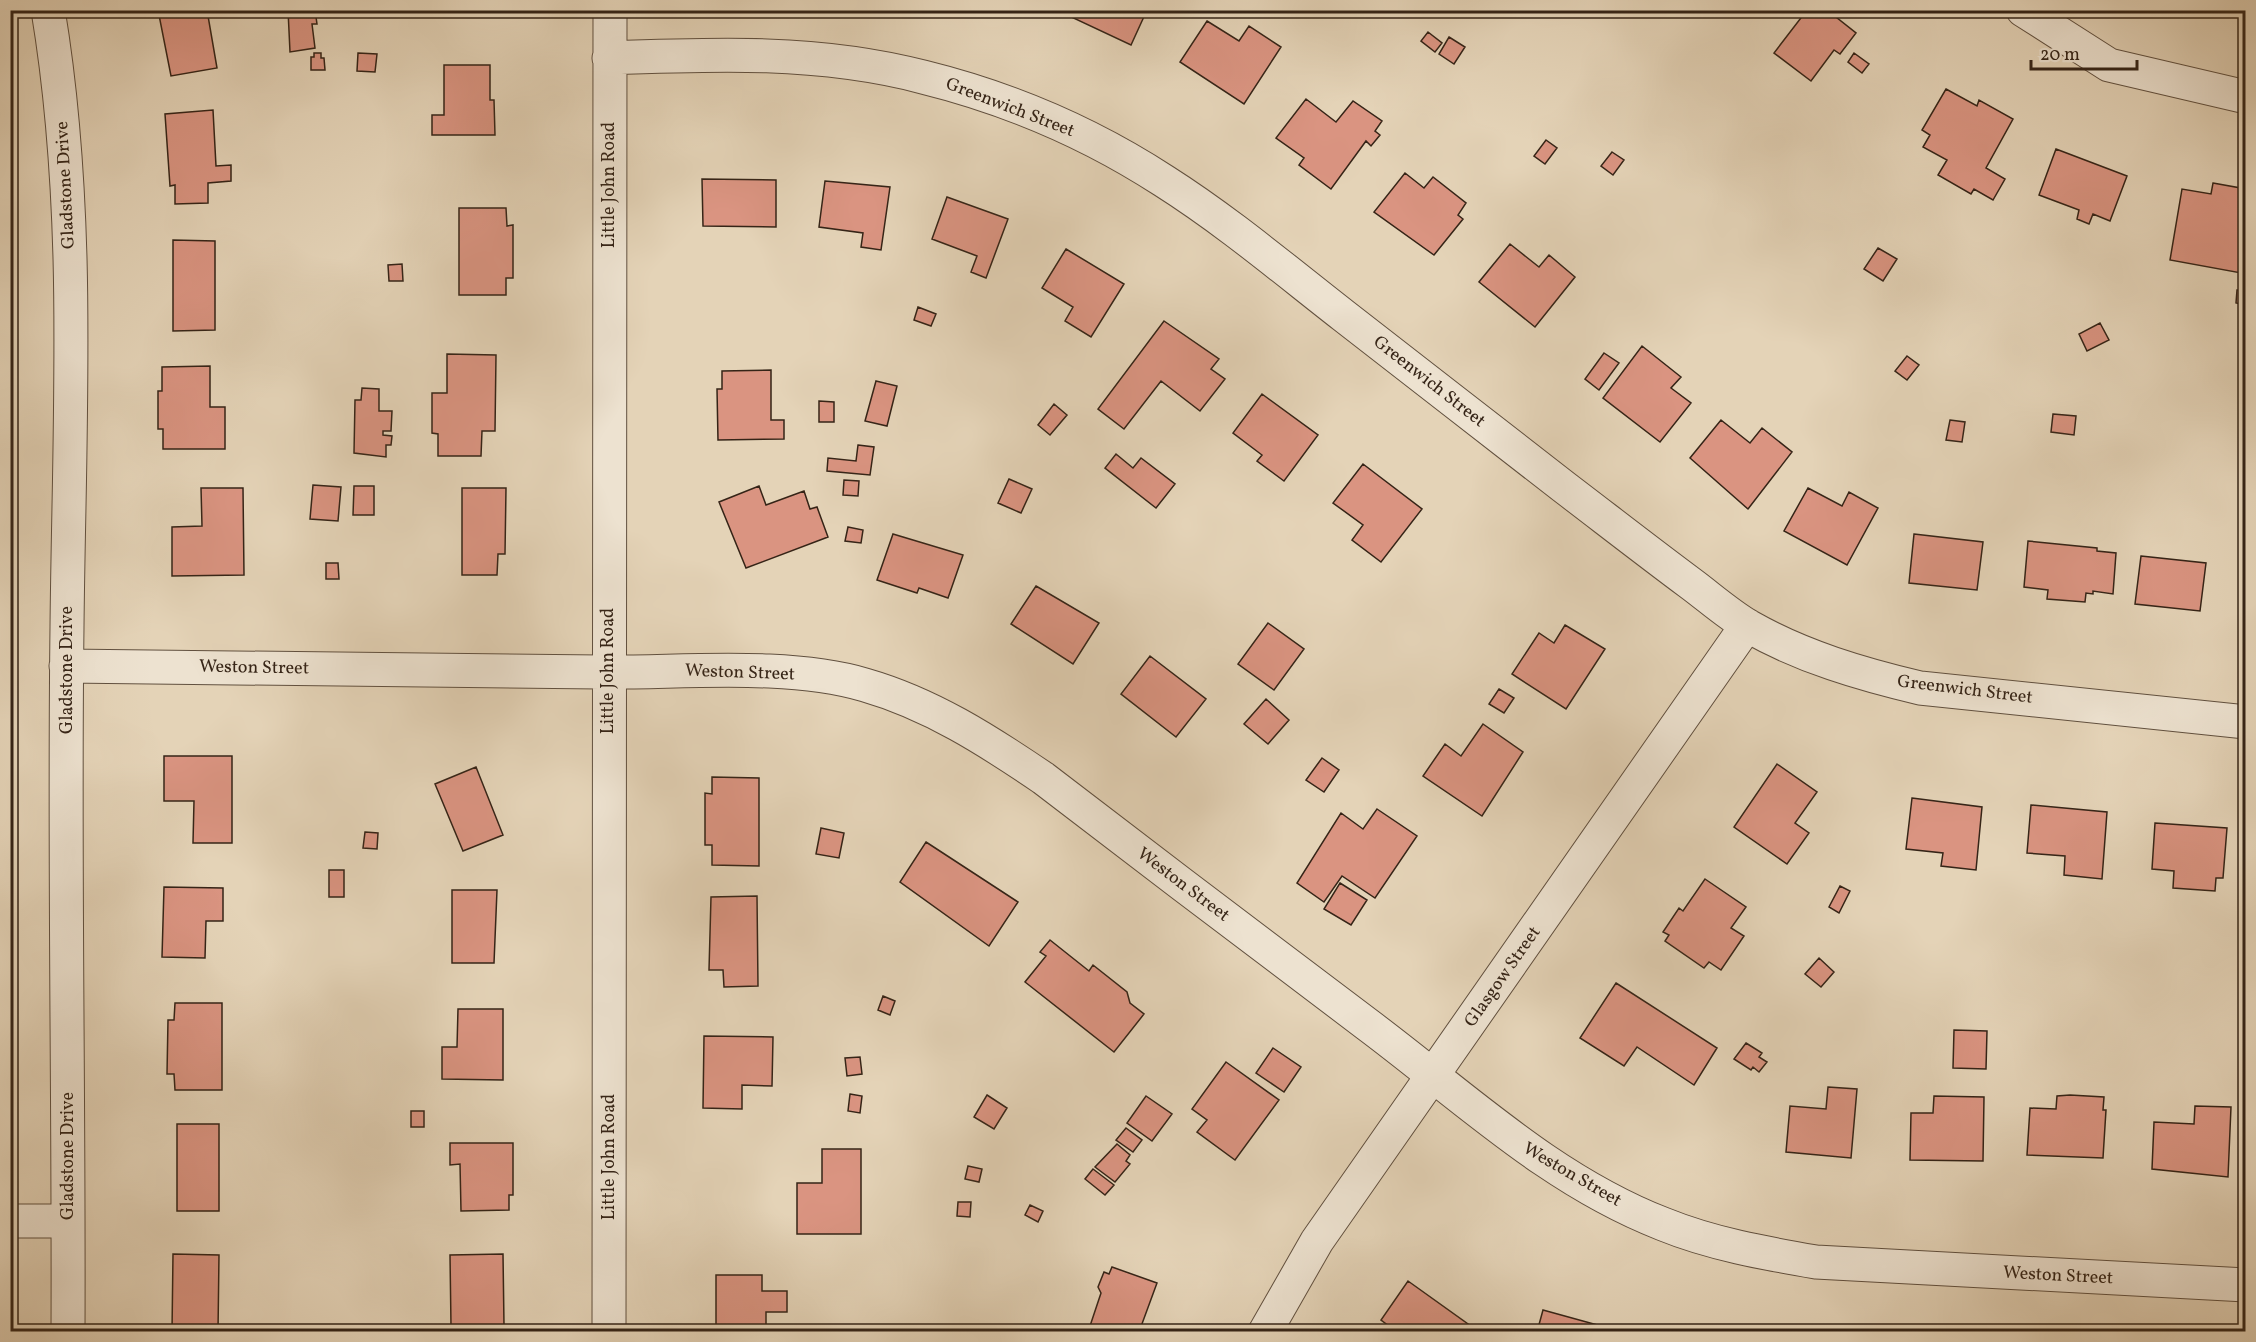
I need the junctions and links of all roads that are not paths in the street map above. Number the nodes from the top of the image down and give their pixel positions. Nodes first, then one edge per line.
1 (48, 10) edge
2 (609, 10) edge
3 (2023, 10) edge
4 (609, 58) junction
5 (2246, 97) edge
6 (1747, 625) junction
7 (66, 666) junction
8 (608, 672) junction
9 (2246, 722) edge
10 (1434, 1075) junction
11 (10, 1221) edge
12 (68, 1221) junction
13 (2246, 1285) edge
14 (68, 1332) edge
15 (609, 1332) edge
16 (1265, 1332) edge

1 - 7 street, Gladstone Drive
2 - 4 street, Little John Road
3 - 5 street
4 - 6 street, Greenwich Street
4 - 8 street, Little John Road
6 - 9 street, Greenwich Street
6 - 10 street, Glasgow Street
7 - 8 street, Weston Street
7 - 12 street, Gladstone Drive
8 - 10 street, Weston Street
8 - 15 street, Little John Road
10 - 13 street, Weston Street
10 - 16 street, Glasgow Street
11 - 12 street
12 - 14 street, Gladstone Drive

